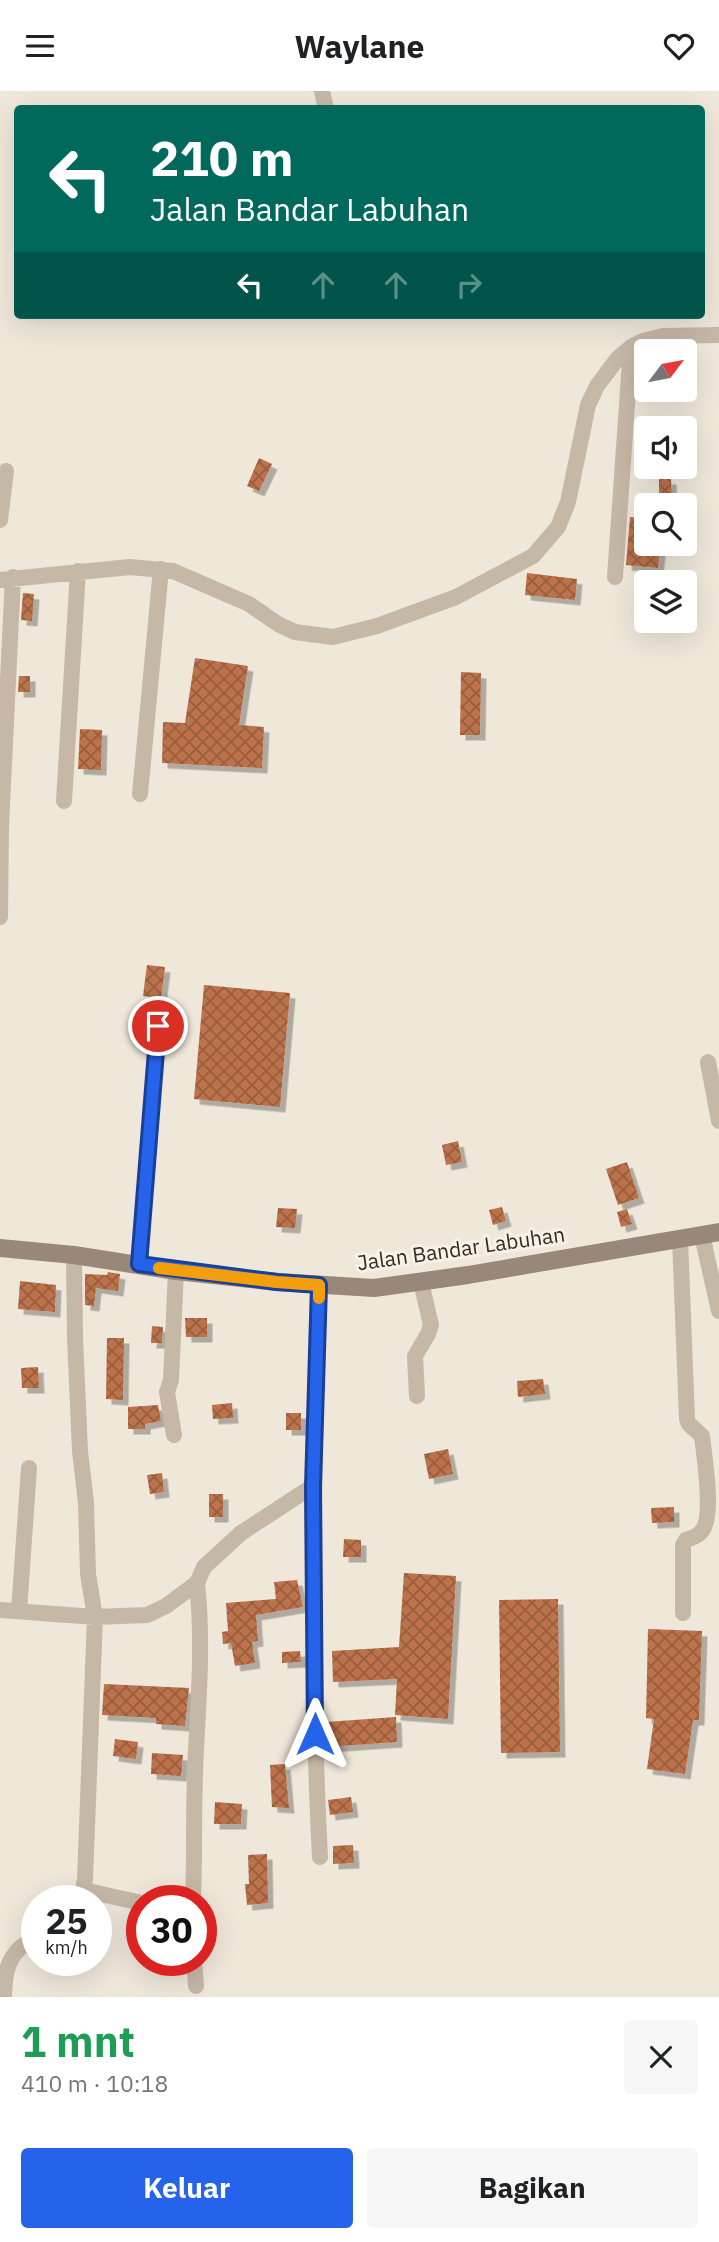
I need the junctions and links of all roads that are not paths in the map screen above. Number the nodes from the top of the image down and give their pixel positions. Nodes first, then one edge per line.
1 (719, 335) edge
2 (631, 347) junction
3 (6, 471) dead end
4 (0, 520) edge
5 (161, 569) junction
6 (78, 571) junction
7 (615, 577) dead end
8 (6, 579) edge
9 (140, 794) dead end
10 (64, 801) dead end
11 (0, 917) edge
12 (158, 1026) dead end
13 (708, 1062) dead end
14 (719, 1121) edge
15 (711, 1233) edge
16 (680, 1239) junction
17 (0, 1248) edge
18 (75, 1255) junction
19 (139, 1264) junction
20 (176, 1271) junction
21 (421, 1282) junction
22 (319, 1285) junction
23 (719, 1311) edge
24 (417, 1396) dead end
25 (174, 1435) dead end
26 (29, 1468) dead end
27 (313, 1486) junction
28 (197, 1583) junction
29 (0, 1610) edge
30 (19, 1611) junction
31 (683, 1613) dead end
32 (95, 1617) junction
33 (320, 1857) dead end
34 (78, 1885) edge
35 (189, 1885) edge
36 (21, 1947) edge
37 (195, 1976) edge
38 (196, 1986) dead end
39 (4, 1997) edge

1 - 2 street
2 - 5 street
2 - 7 street
3 - 4 street
5 - 6 street
5 - 9 street
6 - 8 street
6 - 10 street
8 - 11 street
12 - 19 street
13 - 14 street
15 - 16 main road, Jalan Bandar Labuhan
15 - 23 street
16 - 21 main road, Jalan Bandar Labuhan
16 - 31 street
17 - 18 main road, Jalan Bandar Labuhan
18 - 19 main road, Jalan Bandar Labuhan
18 - 32 street
19 - 20 main road, Jalan Bandar Labuhan
20 - 22 main road, Jalan Bandar Labuhan
20 - 25 street
21 - 22 main road, Jalan Bandar Labuhan
21 - 24 street
22 - 27 street
26 - 30 street
27 - 28 street
27 - 33 street
28 - 32 street
28 - 35 street
29 - 30 street
30 - 32 street
32 - 34 street
36 - 39 street
37 - 38 street

